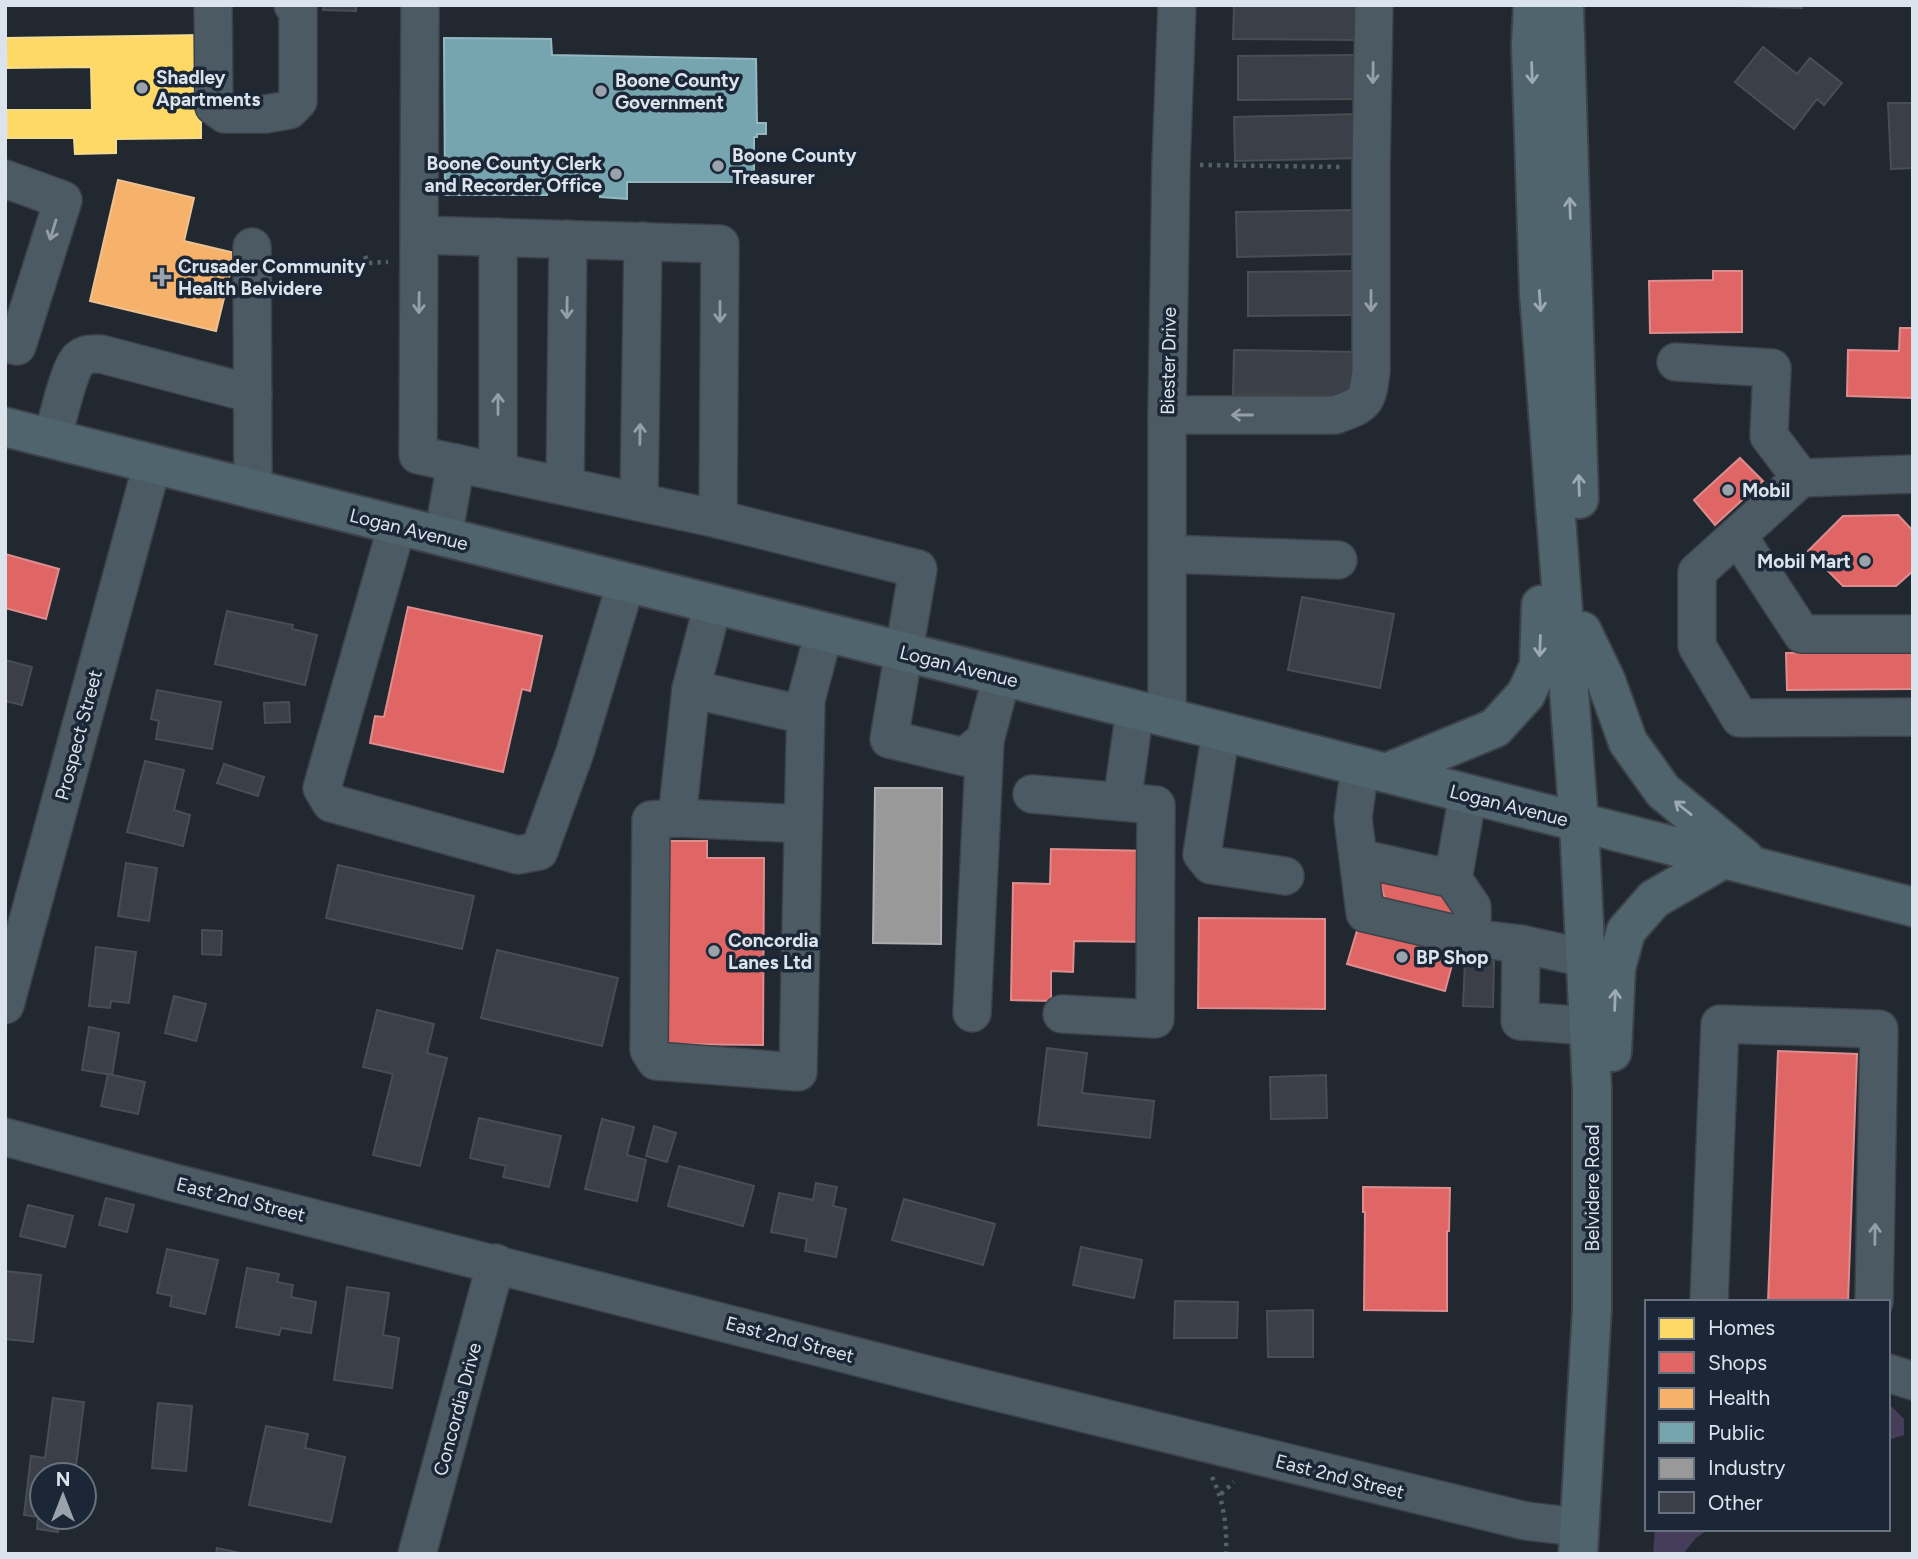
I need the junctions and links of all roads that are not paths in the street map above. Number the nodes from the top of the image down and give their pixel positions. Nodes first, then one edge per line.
1 (214, 5) edge
2 (293, 5) edge
3 (419, 5) edge
4 (1177, 5) edge
5 (1374, 5) edge
6 (1532, 5) edge
7 (1564, 5) edge
8 (5, 179) edge
9 (420, 235) junction
10 (498, 237) junction
11 (568, 239) junction
12 (643, 241) junction
13 (252, 247) dead end
14 (5, 343) edge
15 (1676, 362) dead end
16 (253, 394) junction
17 (1167, 415) junction
18 (5, 427) edge
19 (52, 439) junction
20 (456, 463) junction
21 (152, 465) junction
22 (498, 472) junction
23 (1913, 474) edge
24 (1801, 478) junction
25 (565, 486) junction
26 (253, 490) junction
27 (639, 502) junction
28 (1555, 506) junction
29 (718, 519) junction
30 (397, 526) junction
31 (1738, 536) junction
32 (443, 537) junction
33 (1167, 554) junction
34 (1338, 560) dead end
35 (626, 583) junction
36 (713, 604) junction
37 (1582, 631) junction
38 (824, 632) junction
39 (1913, 634) edge
40 (903, 652) junction
41 (1002, 676) junction
42 (691, 689) junction
43 (1151, 713) junction
44 (805, 715) junction
45 (1913, 717) edge
46 (1221, 731) junction
47 (985, 740) junction
48 (1373, 770) junction
49 (1032, 794) dead end
50 (1468, 794) junction
51 (1122, 802) junction
52 (677, 818) junction
53 (1579, 822) junction
54 (803, 824) junction
55 (1359, 858) junction
56 (1739, 863) junction
57 (1285, 876) dead end
58 (1453, 880) junction
59 (1913, 907) edge
60 (1472, 938) junction
61 (1521, 944) junction
62 (1586, 958) junction
63 (5, 1005) edge
64 (972, 1013) dead end
65 (1062, 1014) dead end
66 (1589, 1026) junction
67 (5, 1137) edge
68 (1592, 1163) junction
69 (496, 1263) junction
70 (1709, 1300) edge
71 (1874, 1300) edge
72 (1890, 1374) edge
73 (1913, 1381) edge
74 (1578, 1540) edge
75 (417, 1554) edge

1 - 2 street
3 - 9 street
4 - 17 street, Biester Drive
5 -> 17 street
6 -> 28 main road
37 -> 7 main road
8 -> 14 street
9 - 10 street
9 -> 20 street
10 - 11 street
22 -> 10 street
11 - 12 street
11 -> 25 street
27 -> 12 street
12 -> 29 street
13 - 16 street
15 - 24 street
16 - 19 street
16 - 26 street
17 - 33 street, Biester Drive
18 - 19 main road, Logan Avenue
19 - 21 main road, Logan Avenue
20 - 22 street
20 - 32 street
21 - 26 main road, Logan Avenue
21 - 63 street, Prospect Street
22 - 25 street
23 - 24 street
24 - 31 street
25 - 27 street
26 - 30 main road, Logan Avenue
27 - 29 street
28 -> 48 main road
28 - 53 main road
29 - 40 street
30 - 32 main road, Logan Avenue
30 - 35 street
31 - 39 street
31 - 45 street
32 - 35 main road, Logan Avenue
33 - 34 street
33 - 43 street, Biester Drive
35 - 36 main road, Logan Avenue
36 - 38 main road, Logan Avenue
36 - 42 street
37 - 53 main road
56 -> 37 main road
38 - 40 main road, Logan Avenue
38 - 44 street
40 - 41 main road, Logan Avenue
40 - 47 street
41 - 43 main road, Logan Avenue
41 - 47 street
42 - 44 street
42 - 52 street
43 - 46 main road, Logan Avenue
43 - 51 street, Biester Drive
44 - 54 street
46 - 48 main road, Logan Avenue
46 - 57 street
47 - 64 street
48 - 50 main road, Logan Avenue
48 - 55 street
49 - 51 street
50 - 53 main road, Logan Avenue
50 - 58 street
51 - 65 street
52 - 54 street
52 - 54 street
53 - 56 main road, Logan Avenue
53 - 62 main road, Belvidere Road
55 - 58 street
55 - 60 street
56 - 59 main road, Logan Avenue
68 -> 56 main road
58 - 60 street
60 - 61 street
61 - 62 street
61 - 66 street
62 - 66 main road, Belvidere Road
66 - 68 main road, Belvidere Road
67 - 69 street, East 2nd Street
68 - 74 main road, Belvidere Road
69 - 74 street, East 2nd Street
69 - 75 street, Concordia Drive
71 -> 70 street
72 - 73 street

